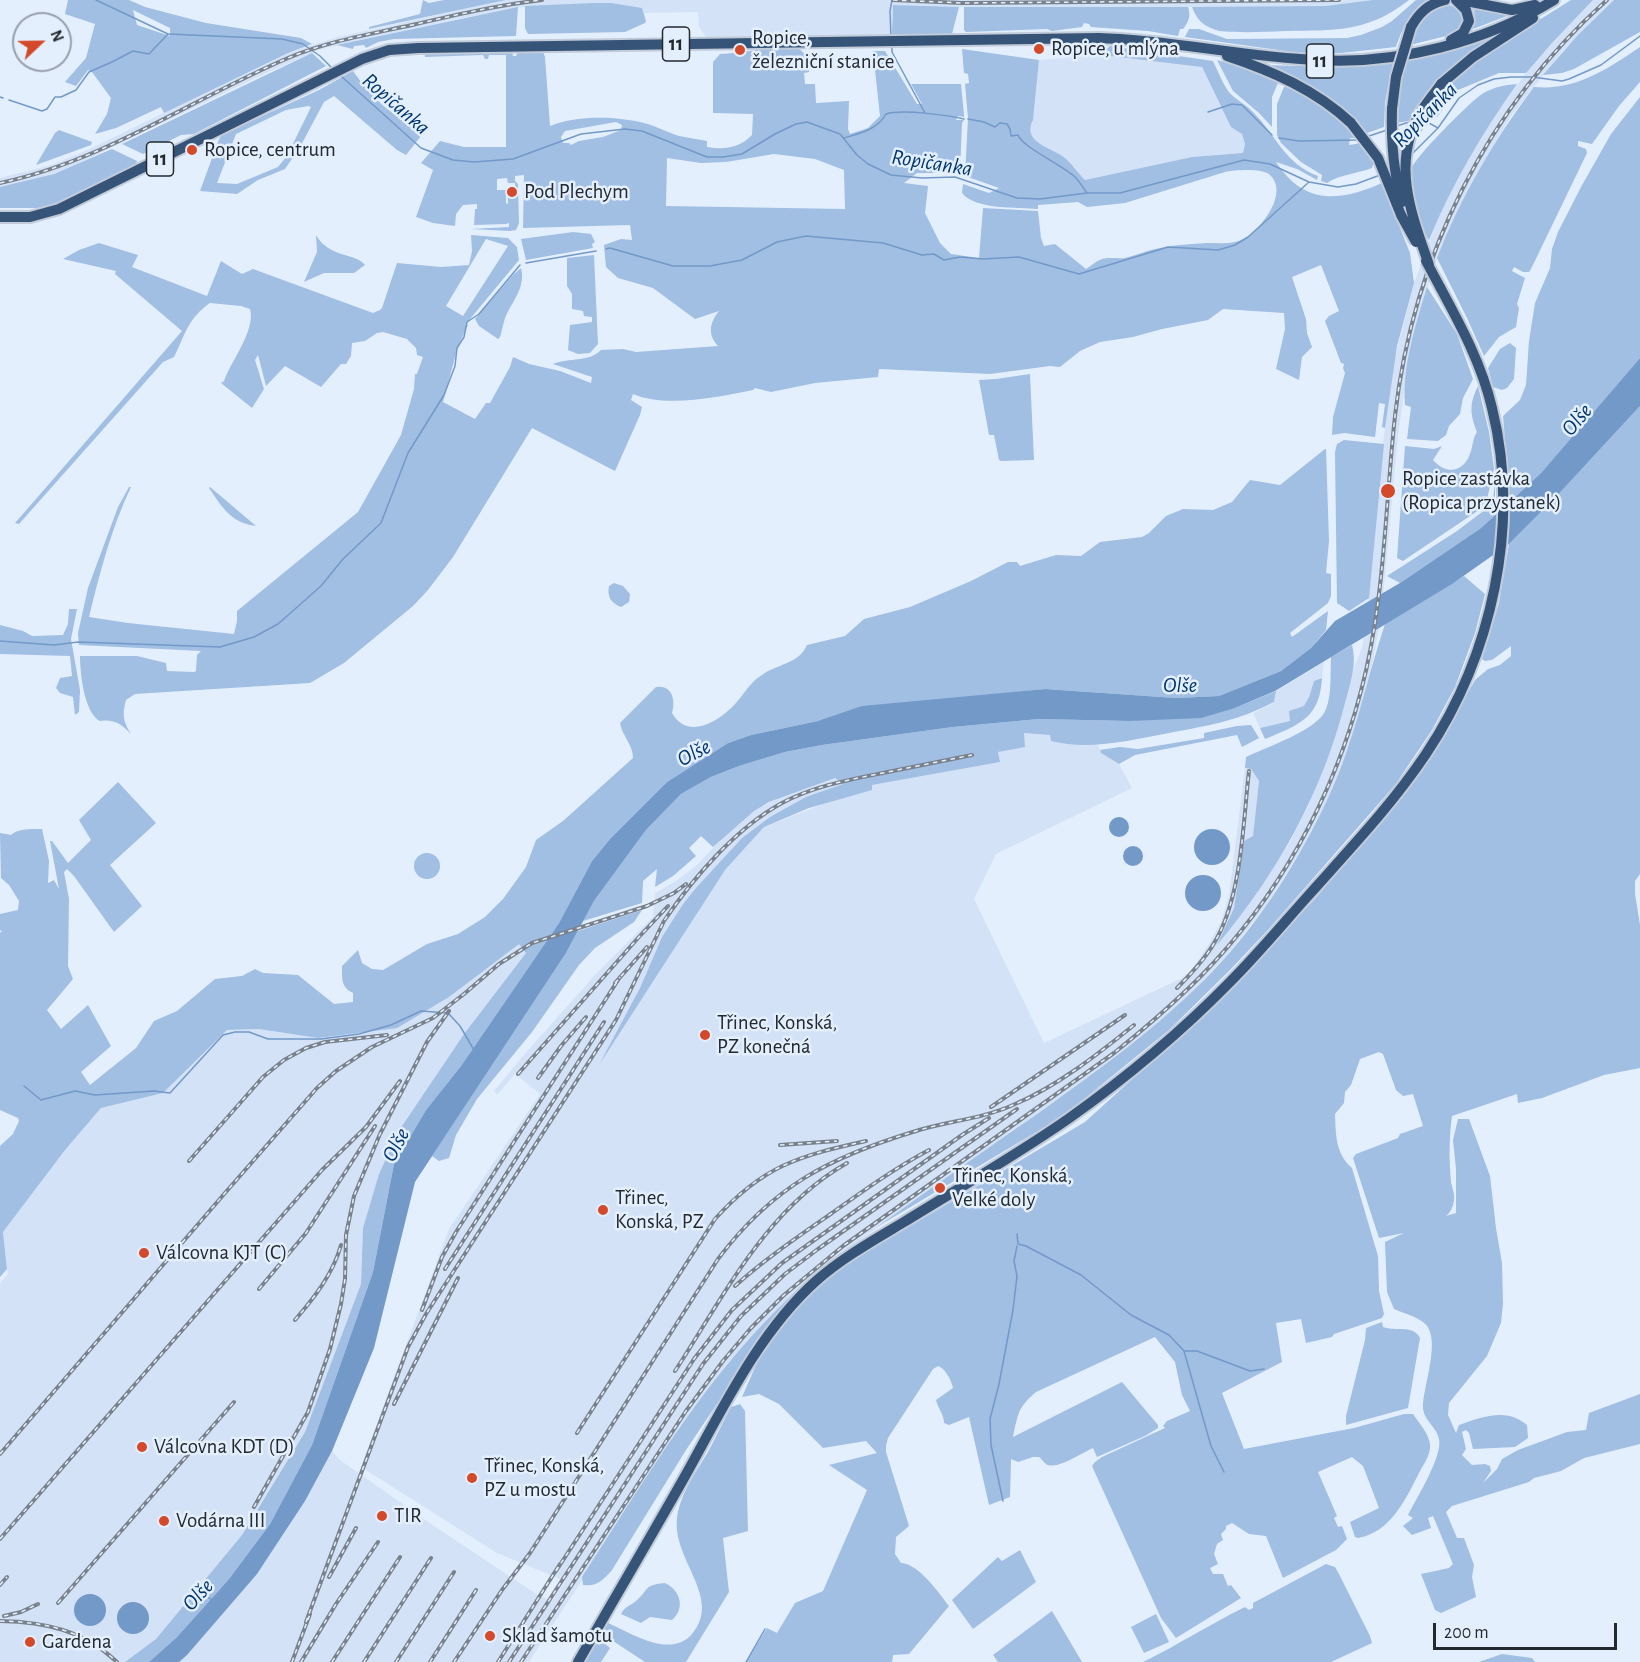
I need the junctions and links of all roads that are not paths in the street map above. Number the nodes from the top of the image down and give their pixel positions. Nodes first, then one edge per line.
1 (1445, 0) edge
2 (1458, 0) edge
3 (1547, 0) edge
4 (1556, 0) edge
5 (1431, 48) junction
6 (1207, 49) junction
7 (0, 217) edge
8 (1429, 266) junction
9 (578, 1662) edge

1 - 8 main road, bridge
2 - 3 main road
2 - 5 main road
4 - 5 main road, 11
4 - 8 main road, bridge
5 - 6 main road, 11
6 - 7 main road, 11
6 - 8 main road, bridge
8 - 9 main road, bridge

